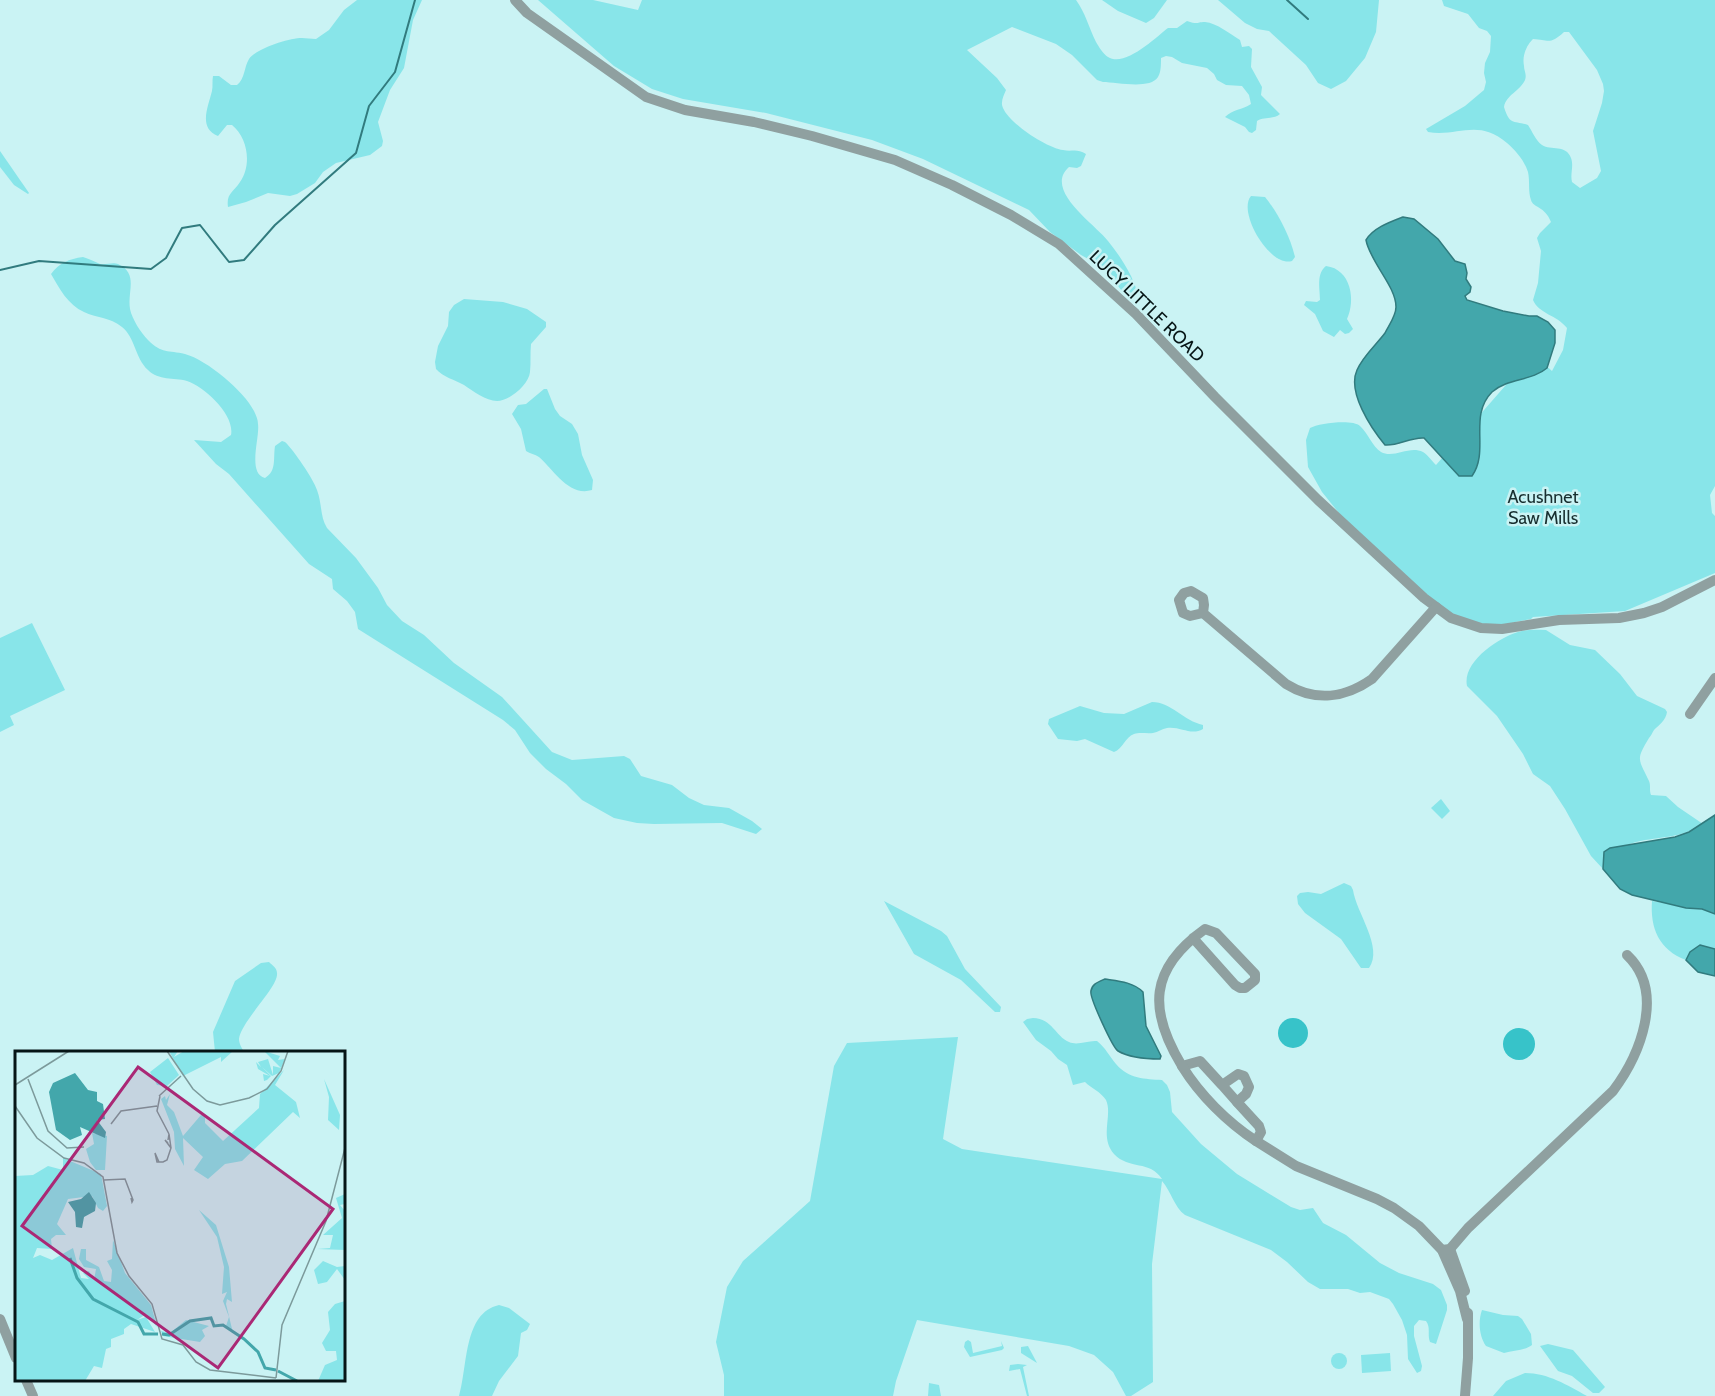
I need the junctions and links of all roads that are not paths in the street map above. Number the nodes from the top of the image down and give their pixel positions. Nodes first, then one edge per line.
1 (515, 0) edge
2 (1715, 580) edge
3 (1436, 607) junction
4 (1203, 613) dead end
5 (1715, 678) edge
6 (1690, 714) dead end
7 (1192, 938) junction
8 (1627, 955) dead end
9 (1182, 1066) junction
10 (1222, 1085) junction
11 (1237, 1102) junction
12 (1256, 1141) junction
13 (1446, 1250) junction
14 (0, 1319) edge
15 (15, 1356) edge
16 (26, 1381) edge
17 (33, 1396) edge
18 (1465, 1396) edge

1 - 3 street, LUCY LITTLE ROAD
2 - 3 street, LUCY LITTLE ROAD
3 - 4 street
5 - 6 street
7 - 7 street
7 - 9 street
8 - 13 street
9 - 10 street
9 - 12 street
10 - 11 street
10 - 11 street
11 - 12 street
12 - 13 street
13 - 18 street
14 - 15 street
16 - 17 street

